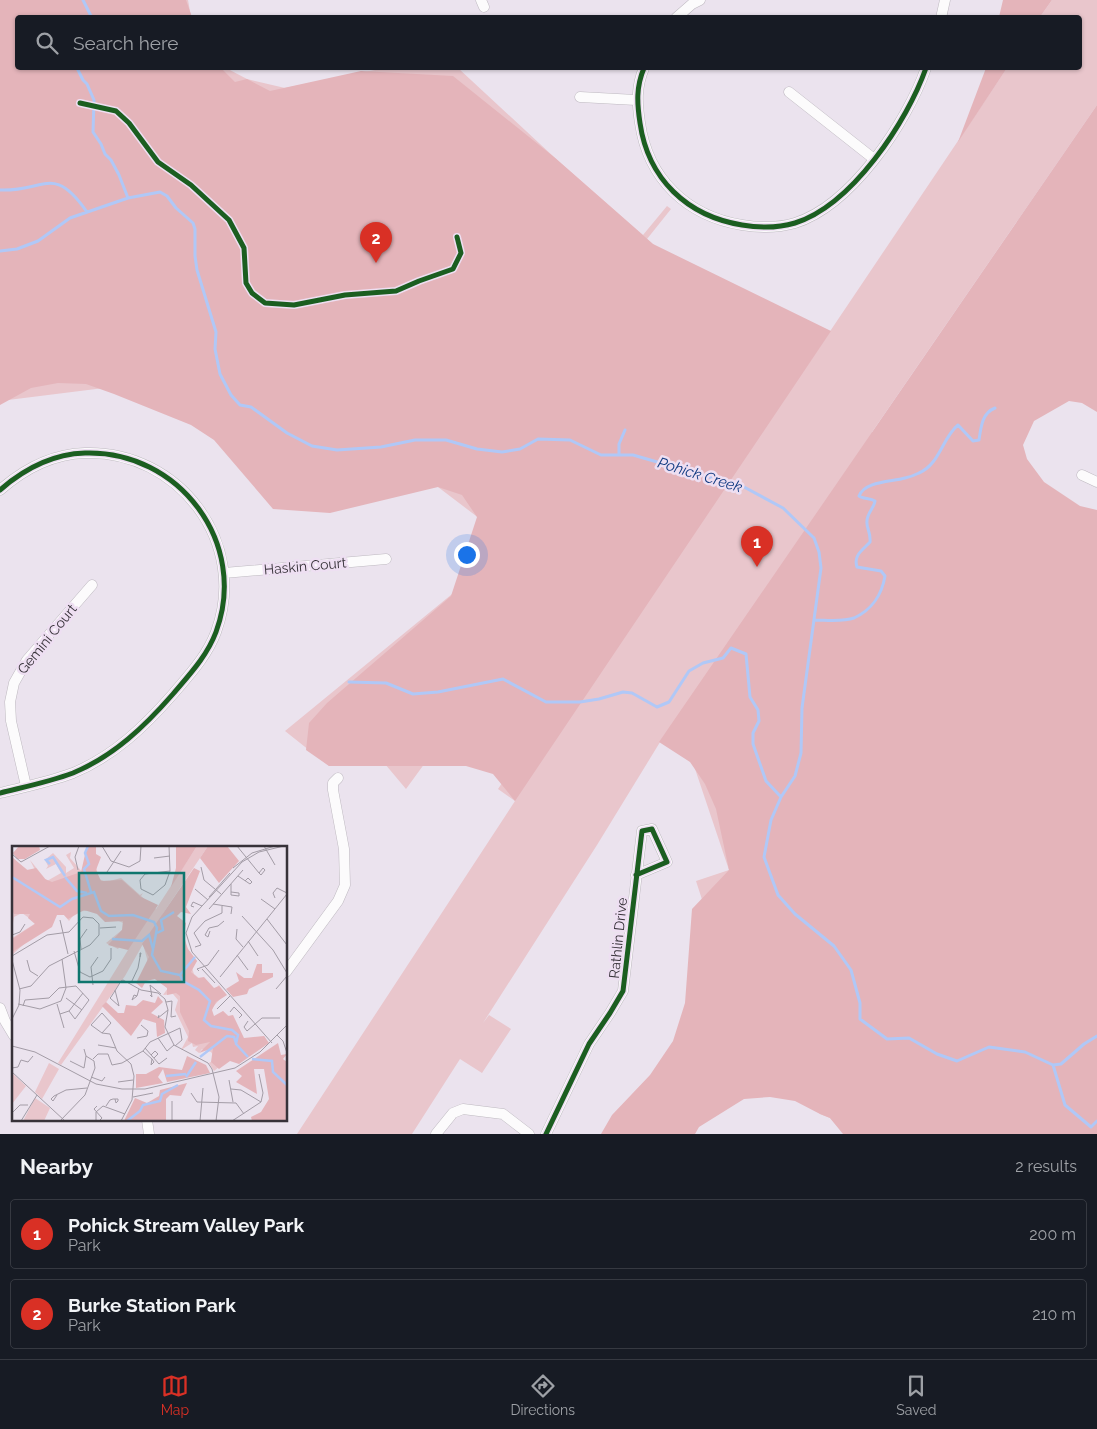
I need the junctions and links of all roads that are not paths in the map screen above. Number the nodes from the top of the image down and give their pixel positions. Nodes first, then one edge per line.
1 (700, 0) edge
2 (945, 0) edge
3 (679, 15) edge
4 (942, 15) edge
5 (644, 70) edge
6 (925, 70) edge
7 (789, 92) dead end
8 (580, 97) dead end
9 (636, 100) junction
10 (874, 159) junction
11 (1082, 475) dead end
12 (1097, 482) edge
13 (0, 490) edge
14 (386, 559) dead end
15 (224, 573) junction
16 (92, 585) dead end
17 (338, 778) dead end
18 (26, 786) junction
19 (0, 794) edge
20 (636, 875) dead end
21 (288, 969) edge
22 (0, 1008) edge
23 (12, 1033) edge
24 (436, 1134) edge
25 (529, 1134) edge
26 (546, 1134) edge

1 - 3 street
2 - 4 street
5 - 9 street
6 - 10 street
7 - 10 street
8 - 9 street
9 - 10 street
11 - 12 street
13 - 15 street
14 - 15 street, Haskin Court
15 - 18 street
16 - 18 street, Gemini Court
17 - 21 street
18 - 19 street
20 - 26 street, Rathlin Drive
22 - 23 street
24 - 25 street

